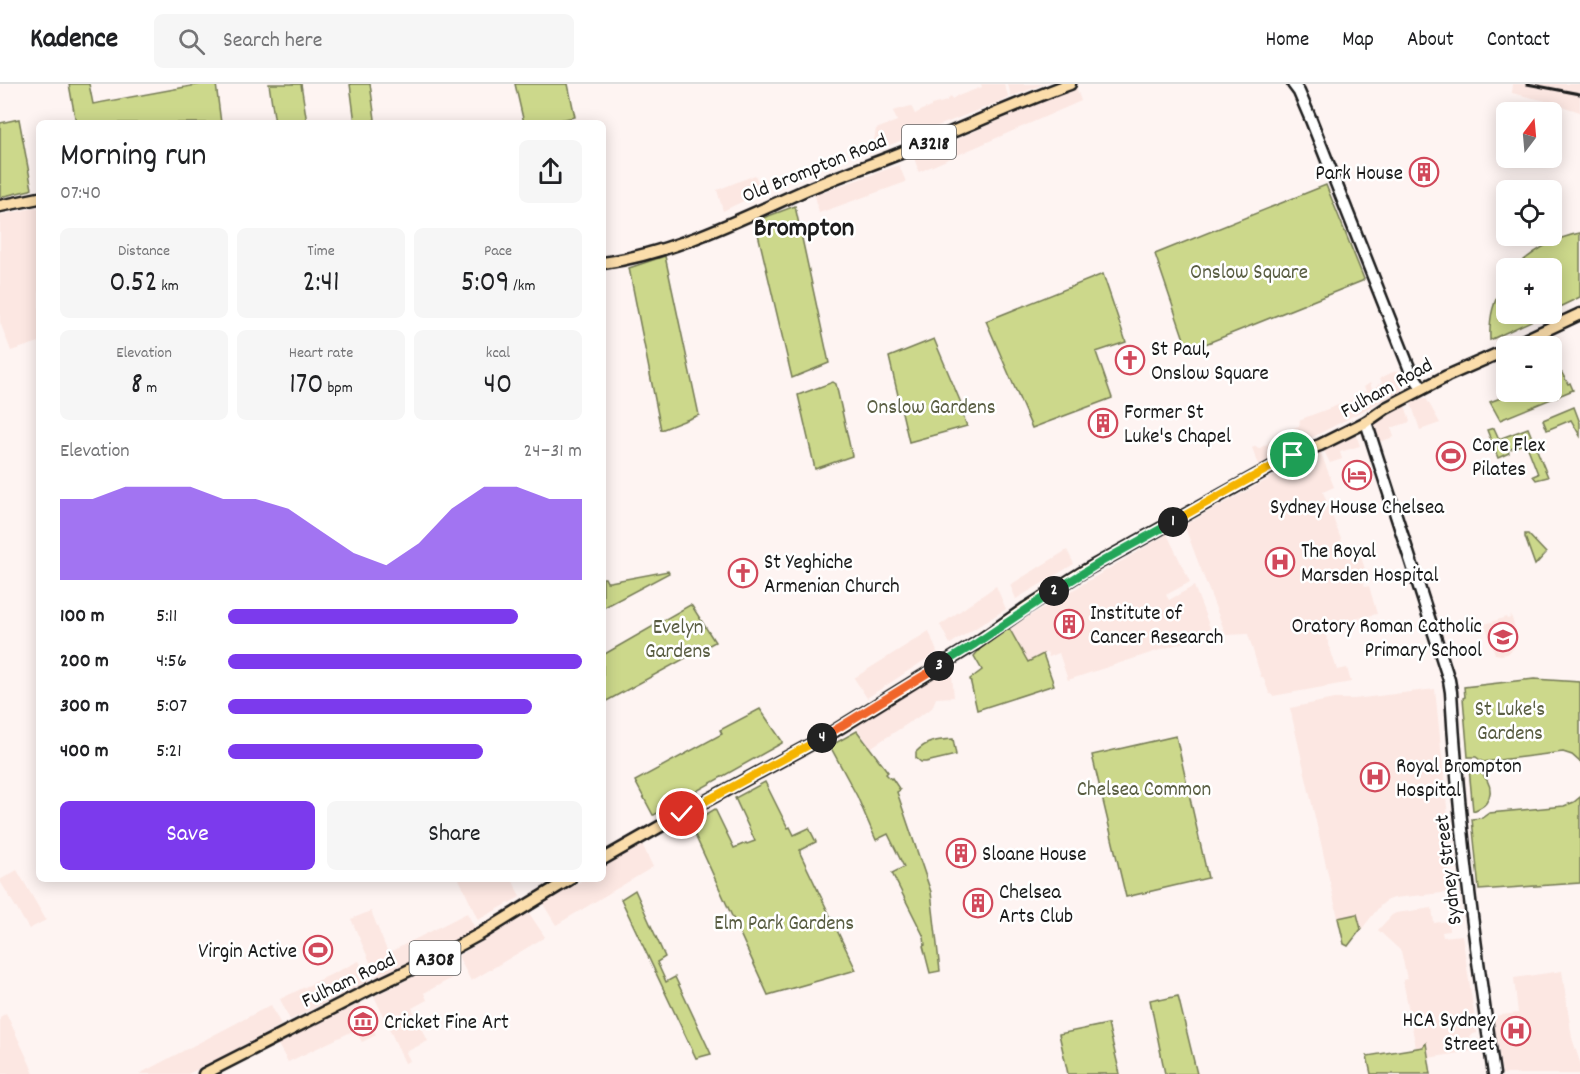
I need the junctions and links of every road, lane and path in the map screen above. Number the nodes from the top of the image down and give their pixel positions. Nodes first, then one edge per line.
1 (1070, 84) edge
2 (1293, 84) edge
3 (36, 199) edge
4 (0, 206) edge
5 (606, 263) edge
6 (1580, 314) edge
7 (1533, 336) edge
8 (1496, 355) edge
9 (1422, 388) junction
10 (1366, 422) junction
11 (606, 857) edge
12 (565, 882) edge
13 (204, 1074) edge
14 (1494, 1074) edge

1 - 5 main road, Old Brompton Road / A3218
2 - 9 main road
3 - 4 main road
6 - 7 main road
8 - 9 main road, Fulham Road
9 - 10 main road, Fulham Road
10 - 11 main road, Fulham Road
10 - 14 main road, Sydney Street
12 - 13 main road, Fulham Road / A308

